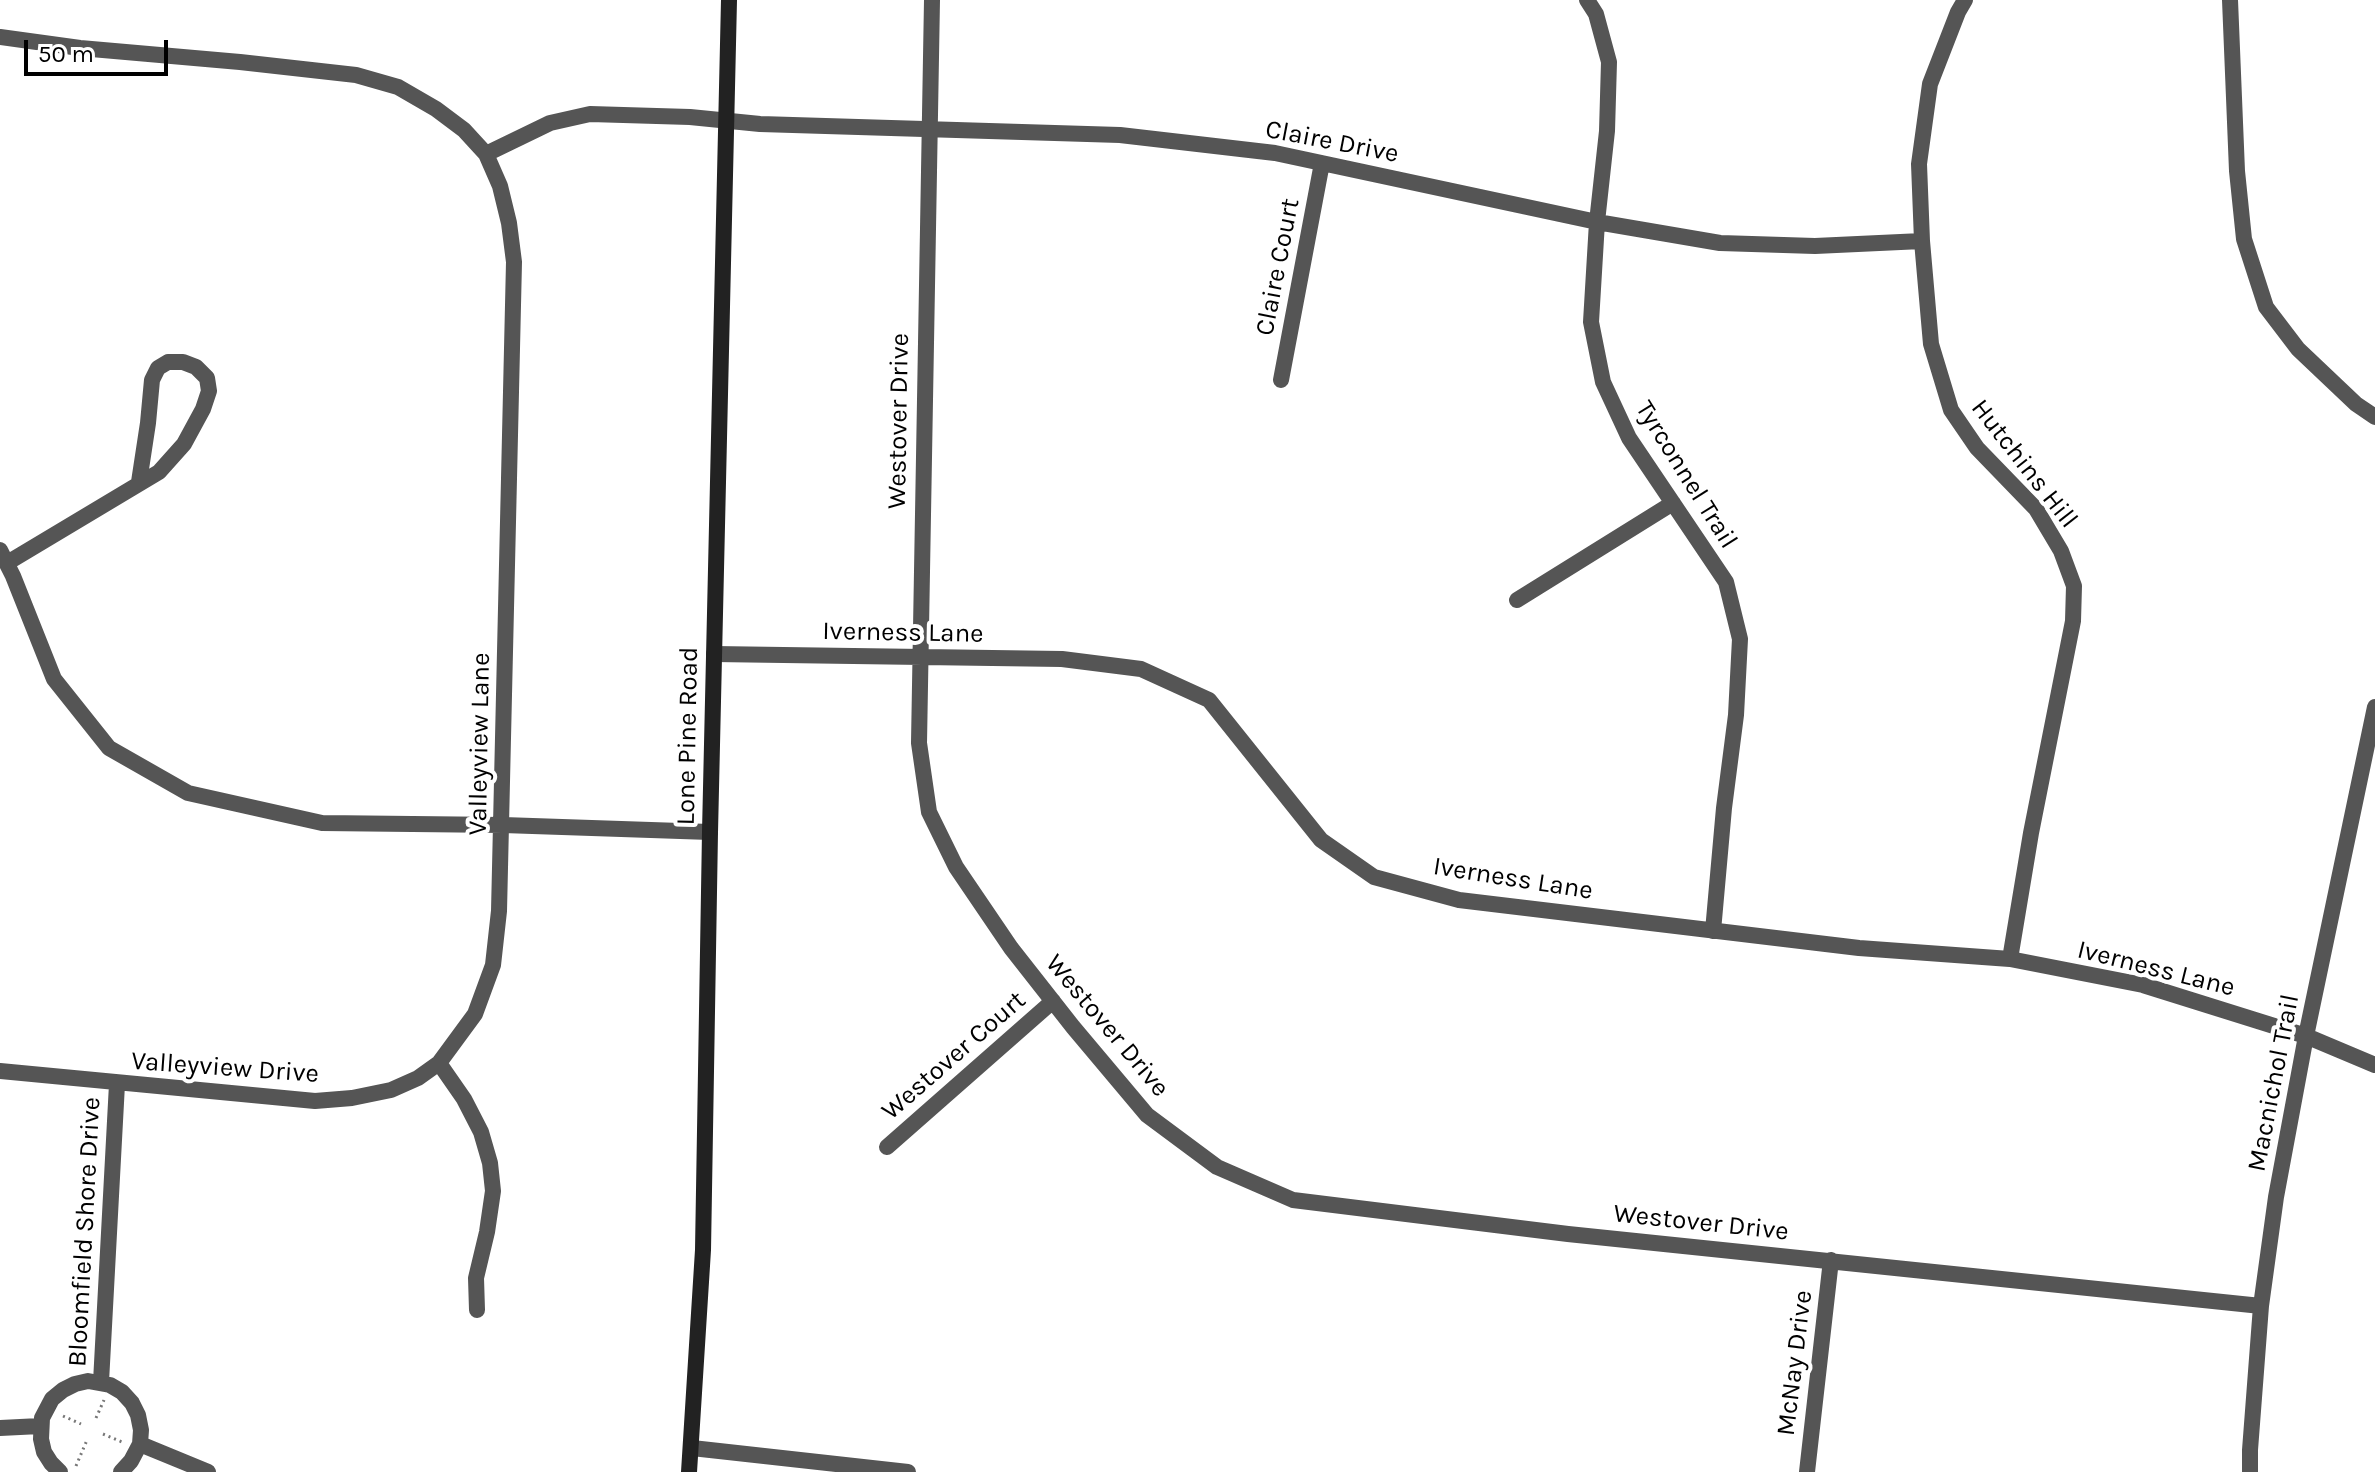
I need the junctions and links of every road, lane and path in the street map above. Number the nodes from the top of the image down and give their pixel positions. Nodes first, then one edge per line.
1 (729, 0) edge
2 (932, 0) edge
3 (1587, 0) edge
4 (1965, 0) edge
5 (2230, 0) edge
6 (0, 37) edge
7 (727, 121) junction
8 (930, 130) junction
9 (486, 154) junction
10 (1322, 163) junction
11 (1597, 222) junction
12 (1922, 241) junction
13 (1281, 380) dead end
14 (2375, 417) edge
15 (139, 482) junction
16 (1673, 503) junction
17 (3, 556) edge
18 (1517, 600) dead end
19 (714, 654) junction
20 (920, 658) junction
21 (2375, 707) edge
22 (503, 825) junction
23 (710, 832) junction
24 (1713, 931) junction
25 (2010, 959) junction
26 (1053, 1001) junction
27 (2306, 1036) junction
28 (439, 1063) junction
29 (2375, 1065) edge
30 (0, 1071) edge
31 (117, 1084) junction
32 (887, 1147) dead end
33 (1831, 1260) junction
34 (2261, 1306) junction
35 (477, 1310) dead end
36 (101, 1382) junction
37 (40, 1426) junction
38 (0, 1428) edge
39 (87, 1440) dead end
40 (140, 1444) junction
41 (692, 1448) junction
42 (60, 1472) edge
43 (74, 1472) edge
44 (121, 1472) edge
45 (208, 1472) edge
46 (689, 1472) edge
47 (908, 1472) edge
48 (1807, 1472) edge
49 (2250, 1472) edge

1 - 7 street, Lone Pine Road
2 - 8 street, Westover Drive
3 - 11 street, Tyrconnel Trail
4 - 12 street, Hutchins Hill
5 - 14 street
6 - 9 street
7 - 8 street, Claire Drive
7 - 9 street, Claire Drive
7 - 19 street, Lone Pine Road
8 - 10 street, Claire Drive
8 - 20 street, Westover Drive
9 - 22 street, Valleyview Lane
10 - 11 street, Claire Drive
10 - 13 street, Claire Court
11 - 12 street, Claire Drive
11 - 16 street, Tyrconnel Trail
12 - 25 street, Hutchins Hill
15 - 15 street
15 - 17 street
16 - 18 street
16 - 24 street, Tyrconnel Trail
17 - 22 street
19 - 20 street, Iverness Lane
19 - 23 street, Lone Pine Road
20 - 24 street, Iverness Lane
20 - 26 street, Westover Drive
21 - 27 street, Macnichol Trail
22 - 23 street
22 - 28 street, Valleyview Lane
23 - 41 street, Lone Pine Road
24 - 25 street, Iverness Lane
25 - 27 street, Iverness Lane
26 - 32 street, Westover Court
26 - 33 street, Westover Drive
27 - 29 street, Iverness Lane
27 - 34 street, Macnichol Trail
28 - 31 street, Valleyview Drive
28 - 35 street
30 - 31 street, Valleyview Drive
31 - 36 street, Bloomfield Shore Drive
33 - 34 street, Westover Drive
33 - 48 street, McNay Drive
34 - 49 street, Macnichol Trail
36 - 37 street
36 - 40 street
37 - 38 street
37 - 42 street
39 - 43 path
40 - 44 street
40 - 45 street
41 - 46 street, Lone Pine Road
41 - 47 street

